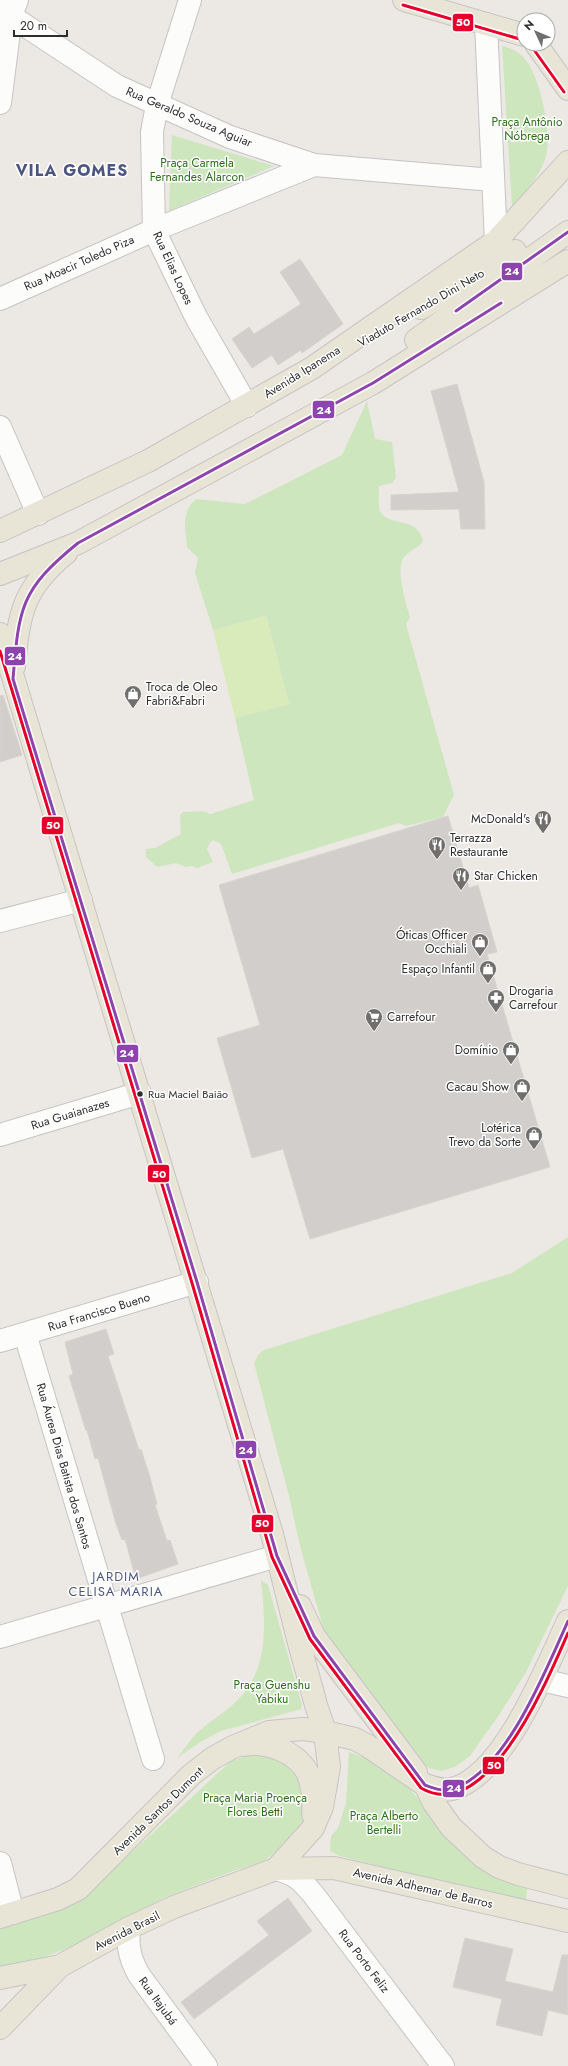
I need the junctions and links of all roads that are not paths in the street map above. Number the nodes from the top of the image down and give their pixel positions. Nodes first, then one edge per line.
1 (190, 0) edge
2 (404, 0) edge
3 (9, 8) edge
4 (486, 24) junction
5 (516, 33) edge
6 (542, 52) edge
7 (568, 89) edge
8 (0, 103) edge
9 (157, 105) junction
10 (568, 162) edge
11 (314, 165) junction
12 (494, 180) junction
13 (568, 216) edge
14 (154, 230) junction
15 (568, 232) edge
16 (496, 241) junction
17 (568, 261) edge
18 (0, 299) edge
19 (312, 368) junction
20 (247, 406) junction
21 (0, 427) edge
22 (282, 433) junction
23 (38, 514) junction
24 (0, 532) edge
25 (78, 543) junction
26 (0, 574) edge
27 (0, 634) edge
28 (13, 679) junction
29 (81, 900) junction
30 (0, 921) edge
31 (140, 1093) junction
32 (0, 1135) edge
33 (197, 1282) junction
34 (25, 1334) junction
35 (0, 1342) edge
36 (277, 1556) junction
37 (105, 1605) junction
38 (568, 1621) edge
39 (0, 1637) edge
40 (541, 1680) junction
41 (568, 1686) edge
42 (326, 1732) junction
43 (233, 1747) junction
44 (152, 1759) dead end
45 (425, 1785) junction
46 (313, 1828) junction
47 (0, 1863) edge
48 (276, 1869) junction
49 (568, 1887) edge
50 (7, 1915) edge
51 (568, 1920) edge
52 (129, 1928) junction
53 (60, 1966) junction
54 (0, 1978) edge
55 (0, 2028) edge
56 (206, 2066) edge
57 (443, 2066) edge

1 - 9 street, Rua Elias Lopes
2 - 4 main road
3 - 8 street
3 - 9 street, Rua Geraldo Souza Aguiar
4 - 5 main road
4 - 12 street
6 - 7 main road
9 - 11 street, Rua Geraldo Souza Aguiar
9 - 14 street, Rua Elias Lopes
10 - 16 main road, Avenida Ipanema
11 - 12 street, Rua Geraldo Souza Aguiar
11 - 14 street, Rua Moacir Toledo Piza
12 - 16 street
13 - 19 main road, Viaduto Fernando Dini Neto
14 - 18 street, Rua Moacir Toledo Piza
14 - 20 street, Rua Elias Lopes
15 - 22 main road, Viaduto Fernando Dini Neto
16 - 19 main road, Avenida Ipanema
17 - 22 main road
19 - 20 main road, Avenida Ipanema
20 - 23 main road, Avenida Ipanema
21 - 23 street
22 - 25 main road
23 - 24 main road, Avenida Ipanema
25 - 26 main road
25 - 28 main road
27 - 28 main road
28 - 29 main road
29 - 30 street
29 - 31 main road
31 - 32 street, Rua Guaianazes
31 - 33 main road
33 - 34 street, Rua Francisco Bueno
33 - 36 main road
34 - 35 street, Rua Francisco Bueno
34 - 37 street, Rua Áurea Dias Batista dos Santos
36 - 37 street
36 - 42 main road
36 - 45 main road
37 - 39 street
37 - 44 street, Rua Áurea Dias Batista dos Santos
38 - 40 main road
40 - 41 street
40 - 45 main road
42 - 43 main road, Avenida Santos Dumont
42 - 45 main road
42 - 46 main road
43 - 46 main road
43 - 50 main road, Avenida Santos Dumont
45 - 49 main road
46 - 48 main road
47 - 50 street
48 - 51 main road, Avenida Adhemar de Barros
48 - 52 main road, Avenida Brasil
48 - 57 street, Rua Porto Feliz
52 - 53 main road, Avenida Brasil
52 - 56 street, Rua Itajubá
53 - 54 main road
53 - 55 main road, Avenida Brasil

